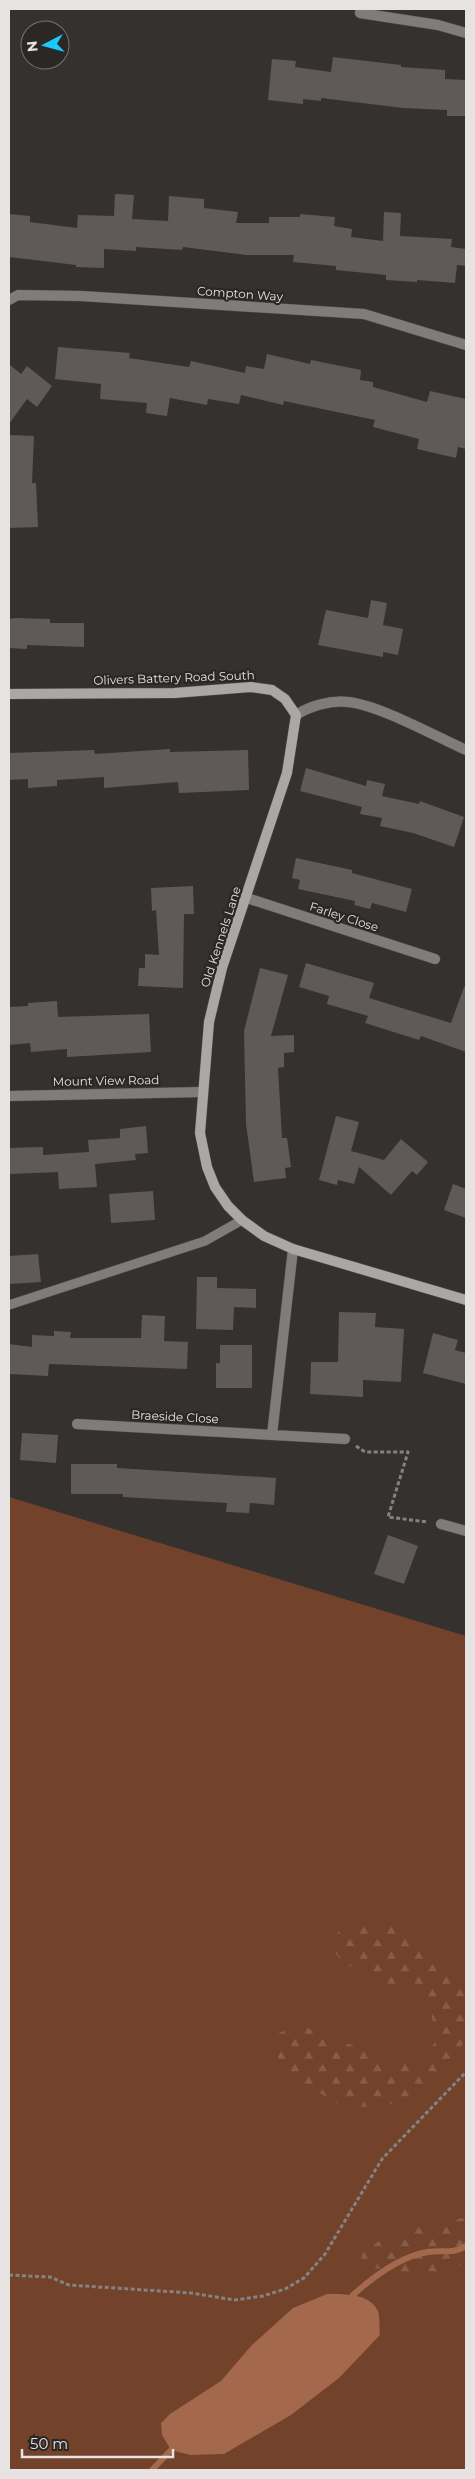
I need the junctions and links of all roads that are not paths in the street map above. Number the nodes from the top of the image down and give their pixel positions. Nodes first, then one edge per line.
1 (361, 11) edge
2 (466, 33) edge
3 (9, 300) edge
4 (466, 345) edge
5 (9, 694) edge
6 (296, 715) junction
7 (466, 750) edge
8 (247, 898) junction
9 (434, 959) dead end
10 (204, 1092) junction
11 (9, 1096) edge
12 (242, 1220) junction
13 (293, 1249) junction
14 (466, 1300) edge
15 (9, 1305) edge
16 (77, 1424) dead end
17 (272, 1435) junction
18 (345, 1439) road end
19 (441, 1524) road end
20 (466, 1532) edge

1 - 2 street
3 - 4 street, Compton Way
5 - 6 street, Olivers Battery Road South
6 - 7 street
6 - 8 street, Old Kennels Lane
8 - 9 street, Farley Close
8 - 10 street, Old Kennels Lane
10 - 11 street, Mount View Road
10 - 12 street, Old Kennels Lane
12 - 13 street, Old Kennels Lane
12 - 15 lane
13 - 14 street, Old Kennels Lane
13 - 17 street
16 - 17 street, Braeside Close
17 - 18 street, Braeside Close
19 - 20 street

